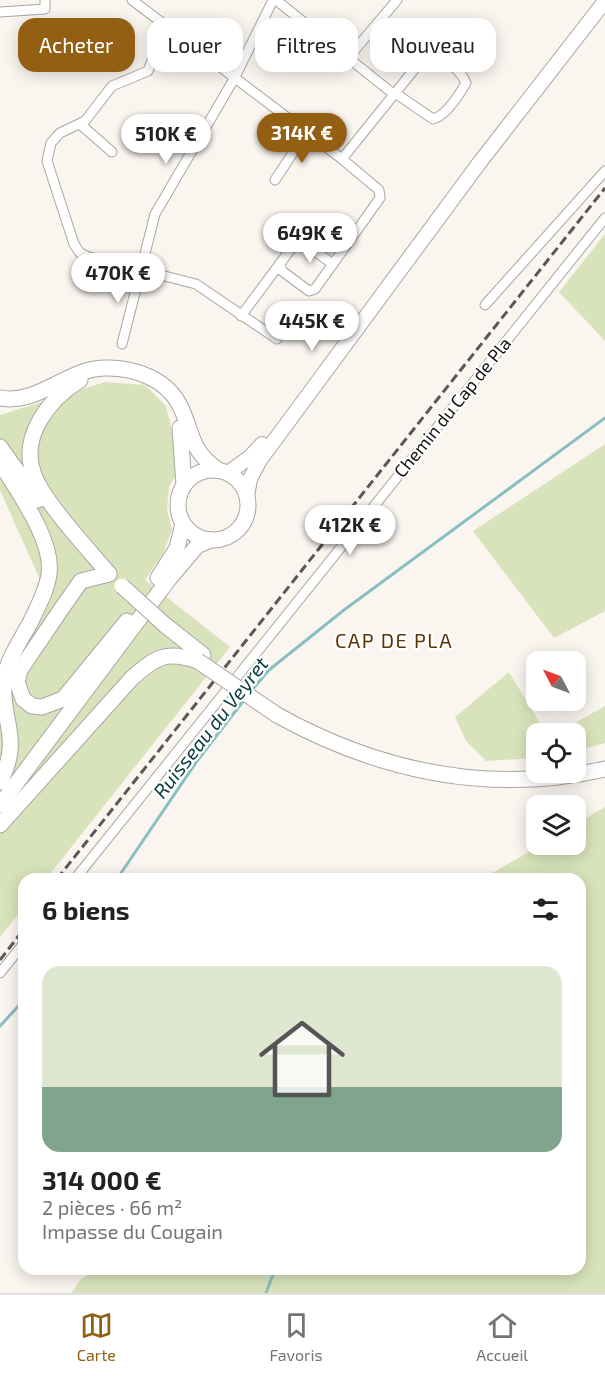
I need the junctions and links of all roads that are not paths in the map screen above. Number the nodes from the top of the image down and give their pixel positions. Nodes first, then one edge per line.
1 (45, 0) edge
2 (132, 0) edge
3 (275, 0) edge
4 (397, 0) edge
5 (605, 1) edge
6 (0, 12) edge
7 (155, 18) edge
8 (298, 18) edge
9 (358, 46) edge
10 (358, 65) edge
11 (147, 71) edge
12 (225, 72) edge
13 (234, 79) junction
14 (395, 93) junction
15 (80, 124) junction
16 (306, 133) junction
17 (112, 152) dead end
18 (342, 159) junction
19 (605, 171) edge
20 (275, 180) dead end
21 (605, 218) edge
22 (419, 244) junction
23 (280, 263) junction
24 (333, 264) junction
25 (141, 270) junction
26 (485, 305) dead end
27 (242, 316) junction
28 (277, 339) dead end
29 (122, 344) dead end
30 (100, 368) junction
31 (168, 392) junction
32 (0, 398) edge
33 (0, 447) edge
34 (0, 462) edge
35 (223, 471) junction
36 (184, 486) junction
37 (247, 496) junction
38 (183, 524) junction
39 (210, 540) junction
40 (109, 574) junction
41 (135, 612) junction
42 (200, 658) junction
43 (278, 713) junction
44 (605, 761) edge
45 (586, 765) edge
46 (605, 769) edge
47 (526, 771) edge
48 (0, 782) edge
49 (0, 792) edge
50 (0, 805) edge
51 (0, 825) edge
52 (80, 873) edge
53 (18, 950) edge
54 (0, 973) edge

1 - 6 street
2 - 7 street
3 - 8 street
3 - 13 street
4 - 9 street
5 - 22 main road
10 - 14 street
11 - 15 street
12 - 13 street
13 - 16 street
13 - 25 street
14 - 14 street
14 - 18 street
15 - 17 street
15 - 25 street
16 - 18 street
16 - 20 street
18 - 24 street
19 - 26 street
21 - 52 street, Chemin du Cap de Pla
22 - 35 main road
22 - 37 main road
23 - 24 street
23 - 24 street
23 - 27 street
25 - 27 street
25 - 29 street
27 - 28 street
30 - 31 main road
30 - 32 main road
30 - 40 main road
31 - 35 main road
31 - 36 main road
33 - 40 main road
34 - 48 main road
35 - 36 main road
35 - 37 main road
36 - 38 main road
37 - 39 main road
38 - 39 main road
38 - 41 main road
39 - 50 main road
40 - 41 main road
40 - 42 main road, bridge
41 - 49 main road
42 - 43 main road, bridge
42 - 51 main road
43 - 46 main road
43 - 47 main road
44 - 45 main road
53 - 54 street

